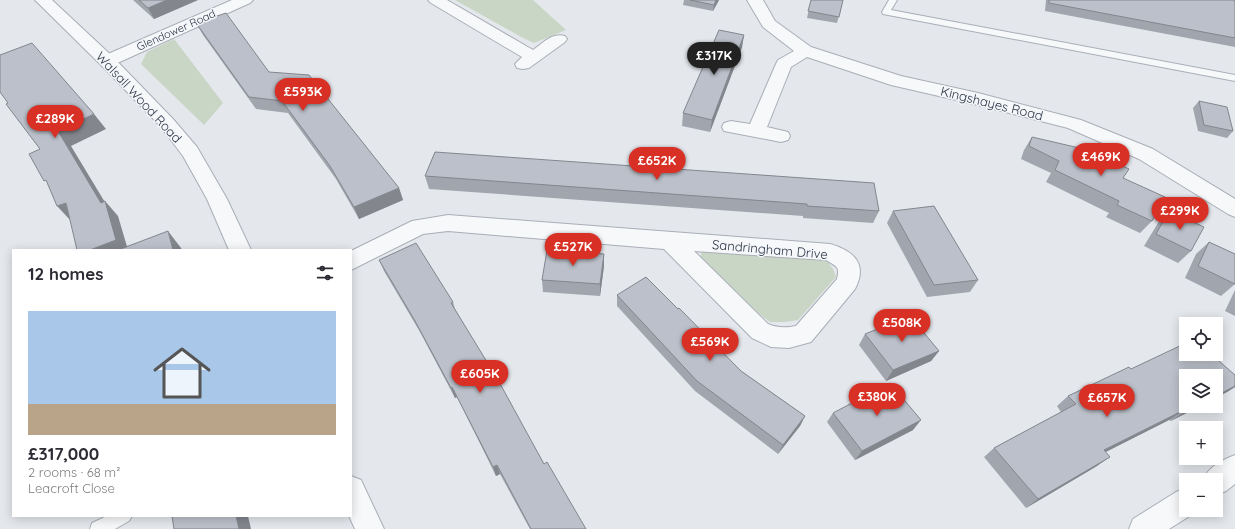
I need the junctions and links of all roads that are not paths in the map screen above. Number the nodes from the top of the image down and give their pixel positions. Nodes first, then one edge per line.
1 (43, 0) edge
2 (245, 0) edge
3 (436, 0) edge
4 (755, 0) edge
5 (893, 0) edge
6 (559, 39) dead end
7 (805, 51) junction
8 (107, 61) junction
9 (1235, 78) edge
10 (731, 127) dead end
11 (756, 131) junction
12 (781, 136) dead end
13 (1232, 203) edge
14 (670, 241) junction
15 (240, 249) edge
16 (352, 260) edge
17 (1235, 468) edge
18 (1223, 476) edge
19 (352, 492) edge
20 (1179, 507) edge
21 (122, 517) edge
22 (1153, 527) edge
23 (98, 529) edge
24 (370, 529) edge

1 - 8 street, Walsall Wood Road
2 - 8 street, Glendower Road
3 - 6 street
4 - 7 street, Kingshayes Road
5 - 9 lane
7 - 11 street
7 - 13 street, Kingshayes Road
8 - 15 street, Walsall Wood Road
10 - 11 street
11 - 12 street
14 - 14 street, Sandringham Drive
14 - 16 street, Sandringham Drive
17 - 18 street
19 - 24 street
20 - 22 street
21 - 23 lane

